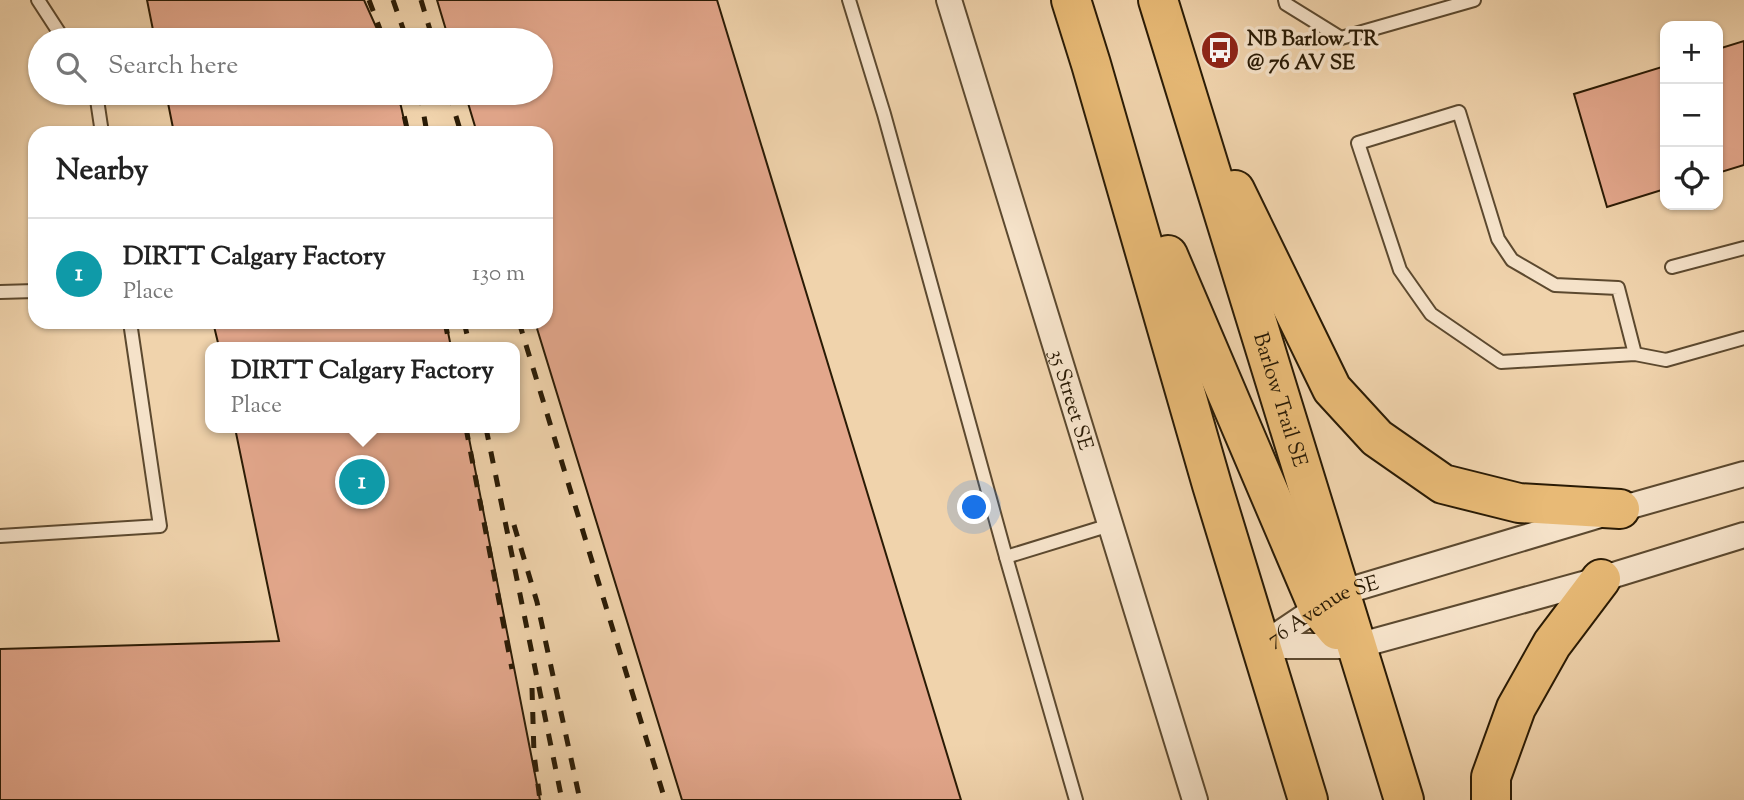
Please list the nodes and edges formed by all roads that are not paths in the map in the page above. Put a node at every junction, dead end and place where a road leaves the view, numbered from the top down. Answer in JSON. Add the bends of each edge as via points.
{"nodes":[{"id":1,"x":38,"y":0,"type":"edge"},
{"id":2,"x":849,"y":0,"type":"edge"},
{"id":3,"x":950,"y":0,"type":"edge"},
{"id":4,"x":1071,"y":0,"type":"edge"},
{"id":5,"x":1158,"y":0,"type":"edge"},
{"id":6,"x":1285,"y":0,"type":"edge"},
{"id":7,"x":1474,"y":0,"type":"edge"},
{"id":8,"x":56,"y":28,"type":"edge"},
{"id":9,"x":1091,"y":64,"type":"junction"},
{"id":10,"x":1181,"y":79,"type":"junction"},
{"id":11,"x":98,"y":105,"type":"edge"},
{"id":12,"x":101,"y":126,"type":"edge"},
{"id":13,"x":1744,"y":248,"type":"edge"},
{"id":14,"x":1672,"y":267,"type":"dead end"},
{"id":15,"x":28,"y":291,"type":"edge"},
{"id":16,"x":0,"y":292,"type":"edge"},
{"id":17,"x":131,"y":329,"type":"edge"},
{"id":18,"x":1744,"y":338,"type":"edge"},
{"id":19,"x":1635,"y":354,"type":"junction"},
{"id":20,"x":1744,"y":474,"type":"edge"},
{"id":21,"x":1620,"y":509,"type":"junction"},
{"id":22,"x":1110,"y":525,"type":"junction"},
{"id":23,"x":0,"y":536,"type":"edge"},
{"id":24,"x":1744,"y":536,"type":"edge"},
{"id":25,"x":1006,"y":557,"type":"junction"},
{"id":26,"x":1601,"y":579,"type":"junction"},
{"id":27,"x":1329,"y":600,"type":"junction"},
{"id":28,"x":1261,"y":646,"type":"junction"},
{"id":29,"x":1357,"y":646,"type":"junction"},
{"id":30,"x":1076,"y":800,"type":"edge"},
{"id":31,"x":1195,"y":800,"type":"edge"},
{"id":32,"x":1308,"y":800,"type":"edge"},
{"id":33,"x":1404,"y":800,"type":"edge"},
{"id":34,"x":1491,"y":800,"type":"edge"}],
"edges":[{"from":1,"to":8,"type":"lane"},
{"from":2,"to":25,"type":"lane"},
{"from":3,"to":22,"type":"street","name":"35 Street SE"},
{"from":4,"to":9,"type":"main road"},
{"from":5,"to":10,"type":"main road","name":"Barlow Trail SE"},
{"from":6,"to":7,"type":"lane","via":[[1341,38]]},
{"from":9,"to":27,"type":"main road","via":[[1195,323],[1268,486]]},
{"from":9,"to":28,"type":"main road"},
{"from":10,"to":21,"type":"main road","via":[[1332,389],[1377,438],[1443,484],[1519,503]]},
{"from":10,"to":27,"type":"main road","name":"Barlow Trail SE"},
{"from":11,"to":12,"type":"lane"},
{"from":13,"to":14,"type":"lane"},
{"from":15,"to":16,"type":"lane"},
{"from":17,"to":23,"type":"lane","via":[[160,526]]},
{"from":18,"to":19,"type":"lane","via":[[1666,359]]},
{"from":19,"to":19,"type":"lane","via":[[1618,288],[1555,285],[1512,260],[1498,239],[1459,112],[1358,144],[1400,270],[1431,314],[1501,362]]},
{"from":20,"to":21,"type":"street","name":"76 Avenue SE"},
{"from":21,"to":27,"type":"street","name":"76 Avenue SE"},
{"from":22,"to":25,"type":"lane"},
{"from":22,"to":31,"type":"street","name":"35 Street SE"},
{"from":24,"to":26,"type":"street","name":"76 Avenue SE"},
{"from":25,"to":30,"type":"lane"},
{"from":26,"to":29,"type":"street","name":"76 Avenue SE"},
{"from":26,"to":34,"type":"main road","via":[[1552,644],[1516,708],[1491,776]]},
{"from":27,"to":28,"type":"street","name":"76 Avenue SE"},
{"from":27,"to":29,"type":"main road","name":"Barlow Trail SE"},
{"from":28,"to":29,"type":"street","name":"76 Avenue SE"},
{"from":28,"to":32,"type":"main road"},
{"from":29,"to":33,"type":"main road","name":"Barlow Trail SE"}]}
